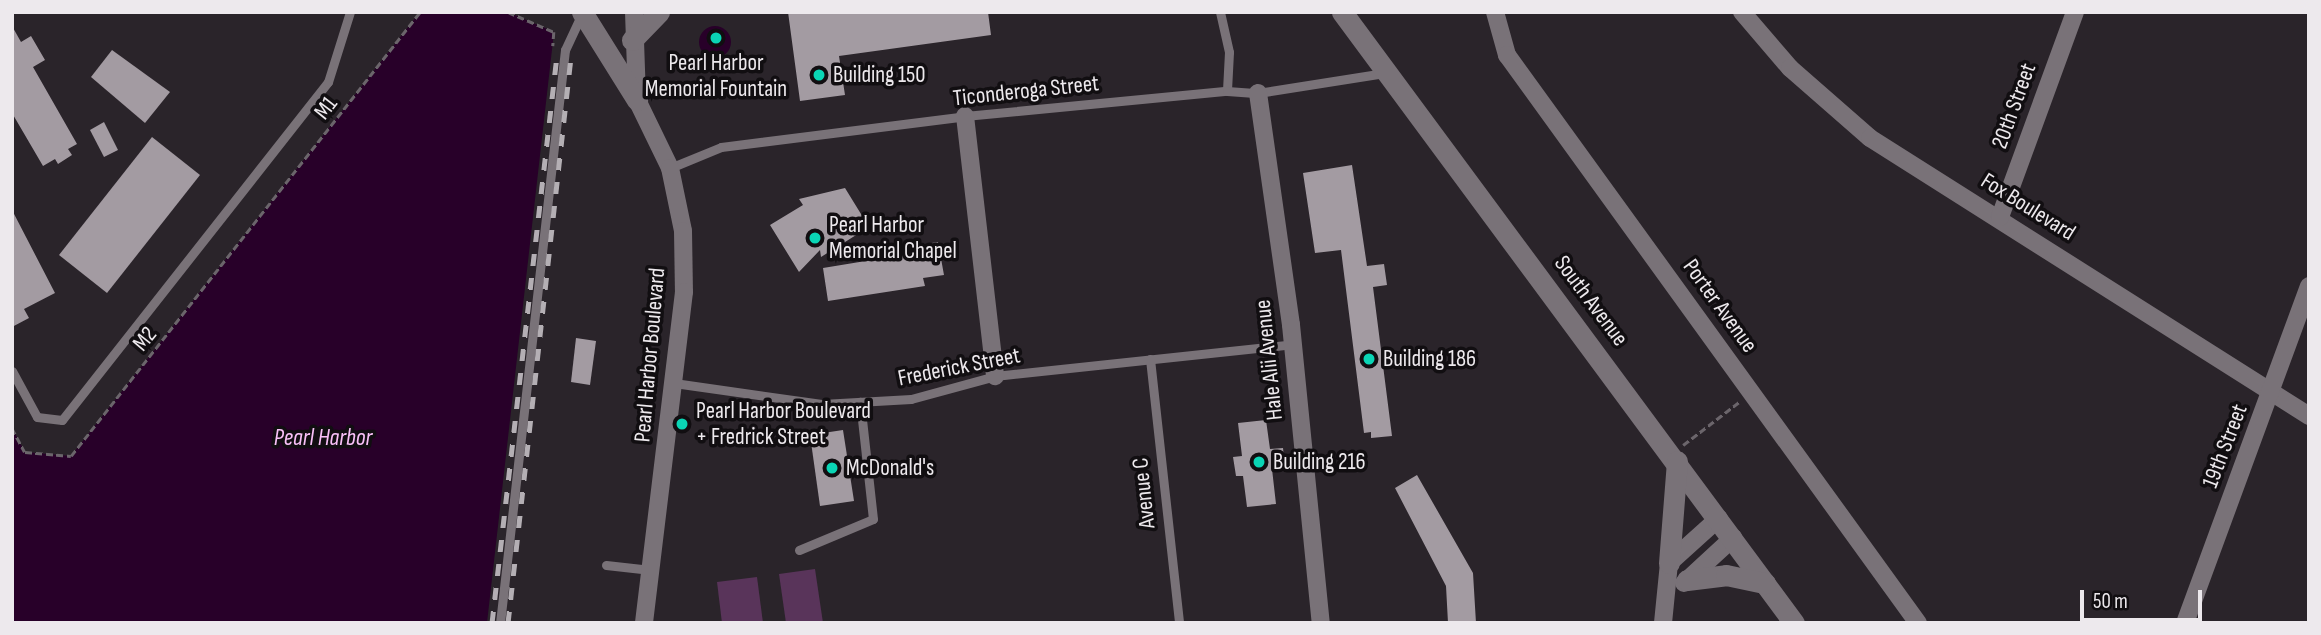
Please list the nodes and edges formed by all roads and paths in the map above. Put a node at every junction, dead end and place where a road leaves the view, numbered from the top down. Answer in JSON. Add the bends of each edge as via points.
{"nodes":[{"id":1,"x":350,"y":12,"type":"edge"},
{"id":2,"x":420,"y":12,"type":"edge"},
{"id":3,"x":508,"y":12,"type":"edge"},
{"id":4,"x":582,"y":12,"type":"edge"},
{"id":5,"x":634,"y":12,"type":"edge"},
{"id":6,"x":659,"y":12,"type":"edge"},
{"id":7,"x":1220,"y":12,"type":"edge"},
{"id":8,"x":1342,"y":12,"type":"edge"},
{"id":9,"x":1495,"y":12,"type":"edge"},
{"id":10,"x":1742,"y":12,"type":"edge"},
{"id":11,"x":2075,"y":12,"type":"edge"},
{"id":12,"x":632,"y":40,"type":"junction"},
{"id":13,"x":552,"y":48,"type":"dead end"},
{"id":14,"x":1389,"y":72,"type":"junction"},
{"id":15,"x":1227,"y":91,"type":"junction"},
{"id":16,"x":1258,"y":93,"type":"junction"},
{"id":17,"x":637,"y":100,"type":"junction"},
{"id":18,"x":965,"y":116,"type":"junction"},
{"id":19,"x":670,"y":168,"type":"junction"},
{"id":20,"x":2000,"y":217,"type":"junction"},
{"id":21,"x":257,"y":223,"type":"joint"},
{"id":22,"x":2309,"y":286,"type":"edge"},
{"id":23,"x":1293,"y":344,"type":"junction"},
{"id":24,"x":1150,"y":359,"type":"junction"},
{"id":25,"x":12,"y":372,"type":"edge"},
{"id":26,"x":995,"y":376,"type":"junction"},
{"id":27,"x":674,"y":383,"type":"junction"},
{"id":28,"x":1752,"y":392,"type":"junction"},
{"id":29,"x":2272,"y":393,"type":"junction"},
{"id":30,"x":860,"y":402,"type":"junction"},
{"id":31,"x":2309,"y":416,"type":"edge"},
{"id":32,"x":12,"y":428,"type":"edge"},
{"id":33,"x":1675,"y":457,"type":"junction"},
{"id":34,"x":1720,"y":518,"type":"junction"},
{"id":35,"x":1733,"y":538,"type":"junction"},
{"id":36,"x":799,"y":551,"type":"dead end"},
{"id":37,"x":1669,"y":563,"type":"junction"},
{"id":38,"x":606,"y":565,"type":"dead end"},
{"id":39,"x":651,"y":570,"type":"junction"},
{"id":40,"x":1687,"y":580,"type":"junction"},
{"id":41,"x":1765,"y":583,"type":"junction"},
{"id":42,"x":1665,"y":600,"type":"junction"},
{"id":43,"x":500,"y":623,"type":"edge"},
{"id":44,"x":645,"y":623,"type":"edge"},
{"id":45,"x":1179,"y":623,"type":"edge"},
{"id":46,"x":1321,"y":623,"type":"edge"},
{"id":47,"x":1663,"y":623,"type":"edge"},
{"id":48,"x":1794,"y":623,"type":"edge"},
{"id":49,"x":1918,"y":623,"type":"edge"},
{"id":50,"x":2185,"y":623,"type":"edge"}],
"edges":[{"from":1,"to":25,"type":"lane","via":[[328,82],[62,420],[37,417]]},
{"from":2,"to":21,"type":"path","name":"M1"},
{"from":3,"to":13,"type":"path","via":[[554,32]]},
{"from":4,"to":17,"type":"street"},
{"from":4,"to":43,"type":"lane","via":[[565,50]]},
{"from":5,"to":12,"type":"street"},
{"from":6,"to":12,"type":"street"},
{"from":7,"to":15,"type":"lane","via":[[1229,52]]},
{"from":8,"to":14,"type":"street","name":"South Avenue"},
{"from":9,"to":28,"type":"street","name":"Porter Avenue","via":[[1507,55]]},
{"from":10,"to":20,"type":"street","name":"Fox Boulevard","via":[[1790,68],[1870,138]]},
{"from":11,"to":20,"type":"street","name":"20th Street"},
{"from":12,"to":17,"type":"street"},
{"from":14,"to":16,"type":"lane","name":"Ticonderoga Street"},
{"from":14,"to":33,"type":"street","name":"South Avenue"},
{"from":15,"to":16,"type":"lane","name":"Ticonderoga Street"},
{"from":15,"to":18,"type":"lane","name":"Ticonderoga Street"},
{"from":16,"to":23,"type":"street","name":"Hale Alii Avenue"},
{"from":17,"to":19,"type":"street","name":"Pearl Harbor Boulevard"},
{"from":18,"to":19,"type":"lane","name":"Ticonderoga Street","via":[[722,147]]},
{"from":18,"to":26,"type":"street"},
{"from":19,"to":27,"type":"street","name":"Pearl Harbor Boulevard","via":[[683,231],[684,292]]},
{"from":20,"to":29,"type":"street","name":"Fox Boulevard"},
{"from":21,"to":32,"type":"path","name":"M2","via":[[71,456],[25,452]]},
{"from":22,"to":29,"type":"street","name":"19th Street"},
{"from":23,"to":24,"type":"lane","name":"Frederick Street"},
{"from":23,"to":46,"type":"street","name":"Hale Alii Avenue"},
{"from":24,"to":26,"type":"lane","name":"Frederick Street"},
{"from":24,"to":45,"type":"lane","name":"Avenue C"},
{"from":26,"to":30,"type":"lane","name":"Frederick Street","via":[[911,399]]},
{"from":27,"to":30,"type":"lane","name":"Frederick Street","via":[[781,401]]},
{"from":27,"to":39,"type":"street","name":"Pearl Harbor Boulevard"},
{"from":28,"to":33,"type":"path"},
{"from":28,"to":49,"type":"street","name":"Porter Avenue"},
{"from":29,"to":31,"type":"street","name":"Fox Boulevard"},
{"from":29,"to":50,"type":"street","name":"19th Street"},
{"from":30,"to":36,"type":"lane","via":[[873,519]]},
{"from":33,"to":34,"type":"street","name":"South Avenue"},
{"from":33,"to":37,"type":"street"},
{"from":34,"to":35,"type":"street","name":"South Avenue"},
{"from":34,"to":37,"type":"street"},
{"from":35,"to":40,"type":"street"},
{"from":35,"to":41,"type":"street","name":"South Avenue"},
{"from":37,"to":42,"type":"street"},
{"from":38,"to":39,"type":"lane"},
{"from":39,"to":44,"type":"street","name":"Pearl Harbor Boulevard"},
{"from":40,"to":41,"type":"street","via":[[1726,575]]},
{"from":40,"to":42,"type":"street"},
{"from":41,"to":48,"type":"street","name":"South Avenue"},
{"from":42,"to":47,"type":"street"}]}
